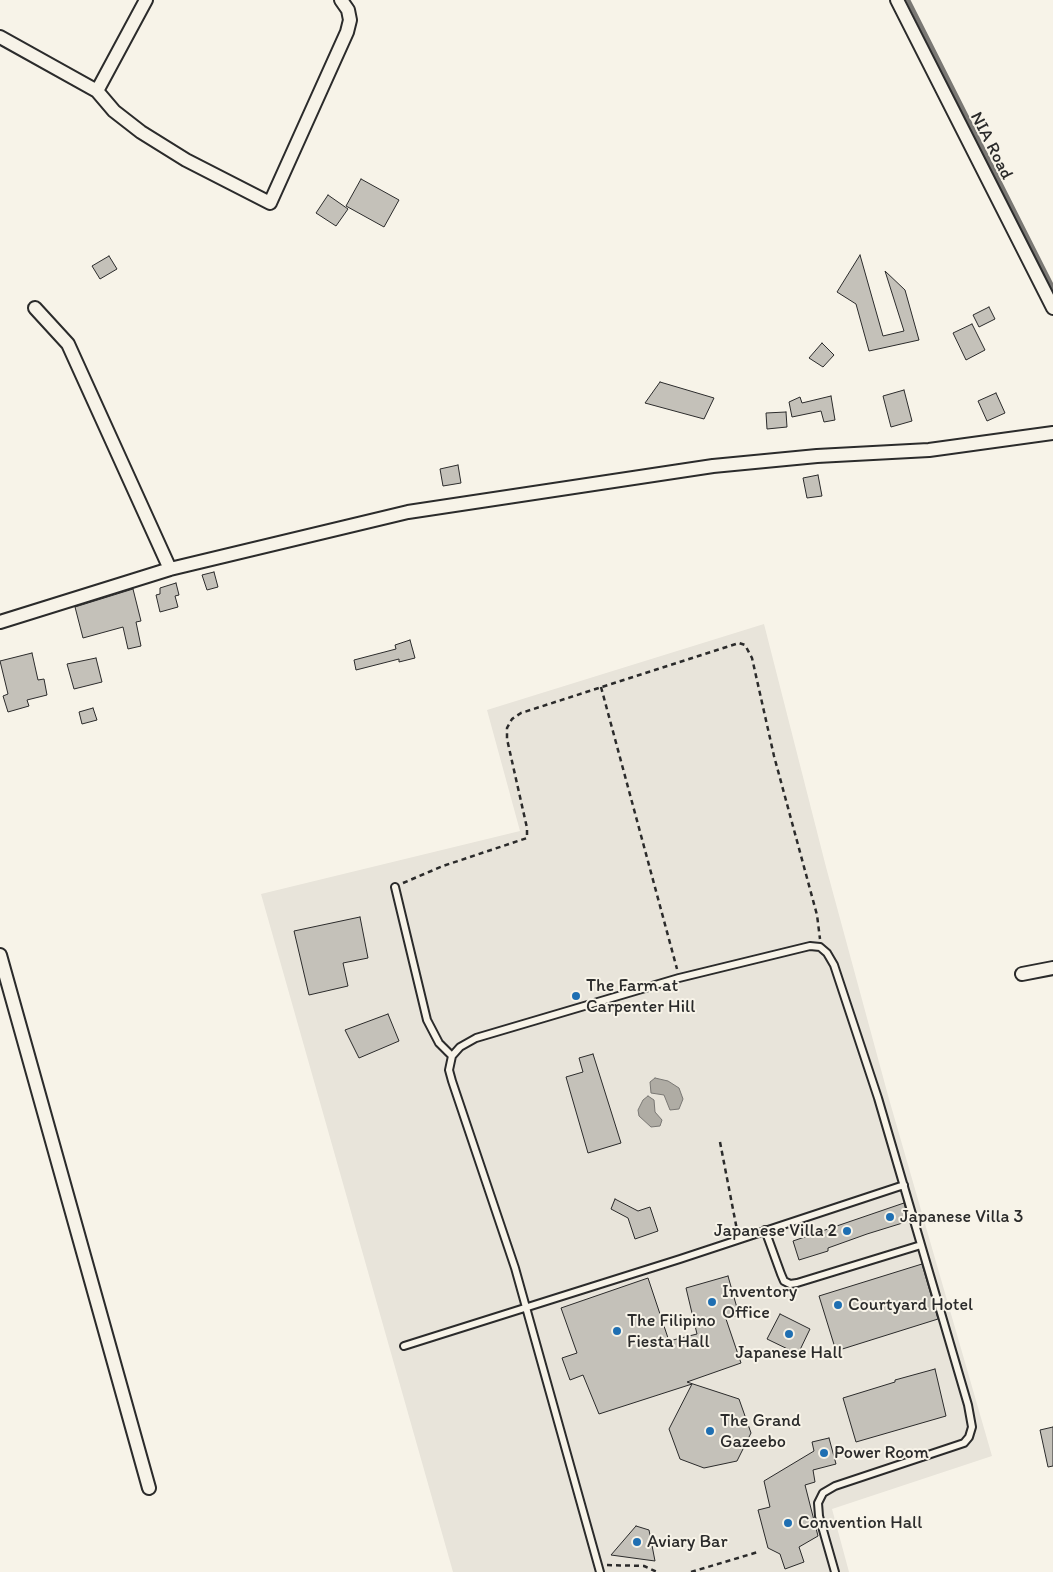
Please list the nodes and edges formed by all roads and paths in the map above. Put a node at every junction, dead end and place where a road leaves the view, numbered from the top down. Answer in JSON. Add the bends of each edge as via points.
{"nodes":[{"id":1,"x":146,"y":0,"type":"edge"},
{"id":2,"x":341,"y":0,"type":"edge"},
{"id":3,"x":897,"y":0,"type":"edge"},
{"id":4,"x":0,"y":37,"type":"edge"},
{"id":5,"x":97,"y":91,"type":"junction"},
{"id":6,"x":36,"y":308,"type":"dead end"},
{"id":7,"x":1053,"y":308,"type":"edge"},
{"id":8,"x":1053,"y":433,"type":"edge"},
{"id":9,"x":170,"y":569,"type":"junction"},
{"id":10,"x":0,"y":622,"type":"edge"},
{"id":11,"x":601,"y":687,"type":"junction"},
{"id":12,"x":395,"y":887,"type":"joint"},
{"id":13,"x":820,"y":947,"type":"junction"},
{"id":14,"x":0,"y":955,"type":"edge"},
{"id":15,"x":1053,"y":968,"type":"edge"},
{"id":16,"x":1022,"y":974,"type":"dead end"},
{"id":17,"x":679,"y":978,"type":"junction"},
{"id":18,"x":452,"y":1056,"type":"junction"},
{"id":19,"x":720,"y":1142,"type":"dead end"},
{"id":20,"x":904,"y":1185,"type":"junction"},
{"id":21,"x":765,"y":1230,"type":"junction"},
{"id":22,"x":738,"y":1239,"type":"junction"},
{"id":23,"x":921,"y":1245,"type":"junction"},
{"id":24,"x":526,"y":1308,"type":"junction"},
{"id":25,"x":404,"y":1346,"type":"dead end"},
{"id":26,"x":149,"y":1488,"type":"dead end"},
{"id":27,"x":758,"y":1552,"type":"dead end"},
{"id":28,"x":599,"y":1564,"type":"junction"},
{"id":29,"x":600,"y":1572,"type":"edge"},
{"id":30,"x":656,"y":1572,"type":"edge"},
{"id":31,"x":691,"y":1572,"type":"edge"},
{"id":32,"x":835,"y":1572,"type":"edge"}],
"edges":[{"from":1,"to":5,"type":"street"},
{"from":2,"to":5,"type":"street","via":[[350,20],[347,32],[270,203],[186,160],[141,132]]},
{"from":3,"to":7,"type":"street","name":"NIA Road"},
{"from":4,"to":5,"type":"street"},
{"from":6,"to":9,"type":"street","via":[[68,344]]},
{"from":8,"to":9,"type":"street","via":[[929,450],[713,466],[408,512]]},
{"from":9,"to":10,"type":"street"},
{"from":11,"to":12,"type":"path","via":[[521,712],[507,728],[527,828],[526,838],[443,866]]},
{"from":11,"to":13,"type":"path","via":[[732,645],[745,645],[752,658],[774,756],[817,915]]},
{"from":11,"to":17,"type":"path"},
{"from":12,"to":18,"type":"lane","via":[[427,1020],[439,1043]]},
{"from":13,"to":17,"type":"lane","via":[[797,948]]},
{"from":13,"to":20,"type":"lane","via":[[834,966]]},
{"from":14,"to":26,"type":"street"},
{"from":15,"to":16,"type":"street"},
{"from":17,"to":18,"type":"lane","via":[[476,1038]]},
{"from":18,"to":24,"type":"lane","via":[[452,1081],[503,1226]]},
{"from":19,"to":22,"type":"path"},
{"from":20,"to":21,"type":"lane"},
{"from":20,"to":23,"type":"lane"},
{"from":21,"to":22,"type":"lane"},
{"from":21,"to":23,"type":"lane","via":[[781,1274],[790,1284]]},
{"from":22,"to":24,"type":"lane"},
{"from":23,"to":32,"type":"lane","via":[[972,1427],[964,1443],[835,1486],[823,1493],[818,1503],[819,1516]]},
{"from":24,"to":25,"type":"lane"},
{"from":24,"to":28,"type":"lane"},
{"from":27,"to":31,"type":"path"},
{"from":28,"to":29,"type":"lane"},
{"from":28,"to":30,"type":"path","via":[[644,1566]]}]}
